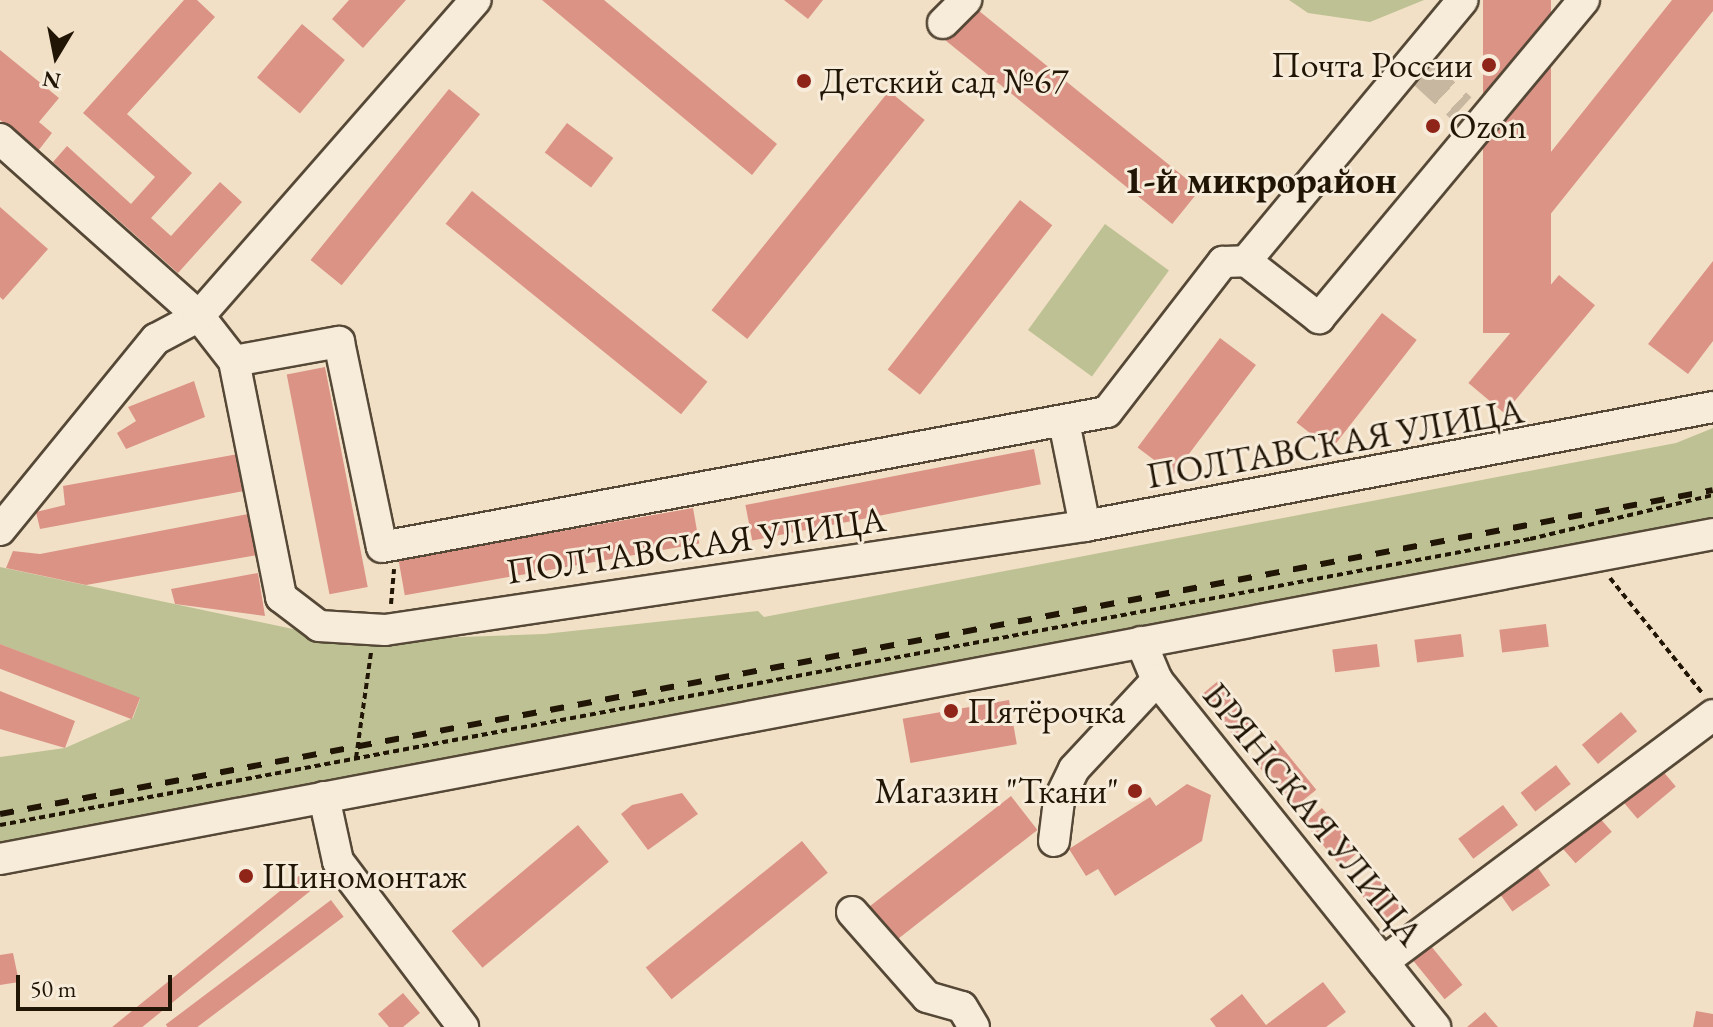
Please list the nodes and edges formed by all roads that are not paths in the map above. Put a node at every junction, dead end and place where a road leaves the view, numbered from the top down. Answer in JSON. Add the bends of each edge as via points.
{"nodes":[{"id":1,"x":476,"y":0,"type":"edge"},
{"id":2,"x":966,"y":0,"type":"edge"},
{"id":3,"x":1463,"y":0,"type":"edge"},
{"id":4,"x":1584,"y":0,"type":"edge"},
{"id":5,"x":943,"y":23,"type":"dead end"},
{"id":6,"x":0,"y":139,"type":"edge"},
{"id":7,"x":1246,"y":261,"type":"junction"},
{"id":8,"x":199,"y":316,"type":"junction"},
{"id":9,"x":234,"y":361,"type":"junction"},
{"id":10,"x":1713,"y":407,"type":"edge"},
{"id":11,"x":1064,"y":422,"type":"junction"},
{"id":12,"x":1085,"y":526,"type":"junction"},
{"id":13,"x":0,"y":530,"type":"edge"},
{"id":14,"x":1713,"y":534,"type":"edge"},
{"id":15,"x":1141,"y":642,"type":"junction"},
{"id":16,"x":1157,"y":680,"type":"junction"},
{"id":17,"x":1713,"y":715,"type":"edge"},
{"id":18,"x":338,"y":794,"type":"junction"},
{"id":19,"x":1054,"y":841,"type":"dead end"},
{"id":20,"x":0,"y":859,"type":"edge"},
{"id":21,"x":852,"y":912,"type":"dead end"},
{"id":22,"x":1383,"y":962,"type":"junction"},
{"id":23,"x":463,"y":1027,"type":"edge"},
{"id":24,"x":974,"y":1027,"type":"edge"},
{"id":25,"x":1435,"y":1027,"type":"edge"}],
"edges":[{"from":1,"to":8,"type":"street"},
{"from":2,"to":5,"type":"street"},
{"from":3,"to":7,"type":"street","via":[[1417,67]]},
{"from":4,"to":7,"type":"street","via":[[1470,117],[1319,318]]},
{"from":6,"to":8,"type":"street","name":"ПОЛТАВСКАЯ УЛИЦА"},
{"from":7,"to":11,"type":"street","via":[[1223,262],[1107,412]]},
{"from":8,"to":9,"type":"street","name":"ПОЛТАВСКАЯ УЛИЦА"},
{"from":8,"to":13,"type":"street","via":[[156,339]]},
{"from":9,"to":11,"type":"street","via":[[339,342],[382,547]]},
{"from":9,"to":12,"type":"street","name":"ПОЛТАВСКАЯ УЛИЦА","via":[[281,597],[319,626],[375,629]]},
{"from":10,"to":12,"type":"street","name":"ПОЛТАВСКАЯ УЛИЦА"},
{"from":11,"to":12,"type":"street"},
{"from":14,"to":15,"type":"street"},
{"from":15,"to":16,"type":"street","name":"БРЯНСКАЯ УЛИЦА"},
{"from":15,"to":18,"type":"street"},
{"from":16,"to":19,"type":"street","via":[[1074,769],[1059,800]]},
{"from":16,"to":22,"type":"street","name":"БРЯНСКАЯ УЛИЦА"},
{"from":17,"to":22,"type":"street"},
{"from":18,"to":20,"type":"street"},
{"from":18,"to":23,"type":"street","via":[[338,861]]},
{"from":21,"to":24,"type":"street","via":[[927,997],[962,1007]]},
{"from":22,"to":25,"type":"street","name":"БРЯНСКАЯ УЛИЦА"}]}
